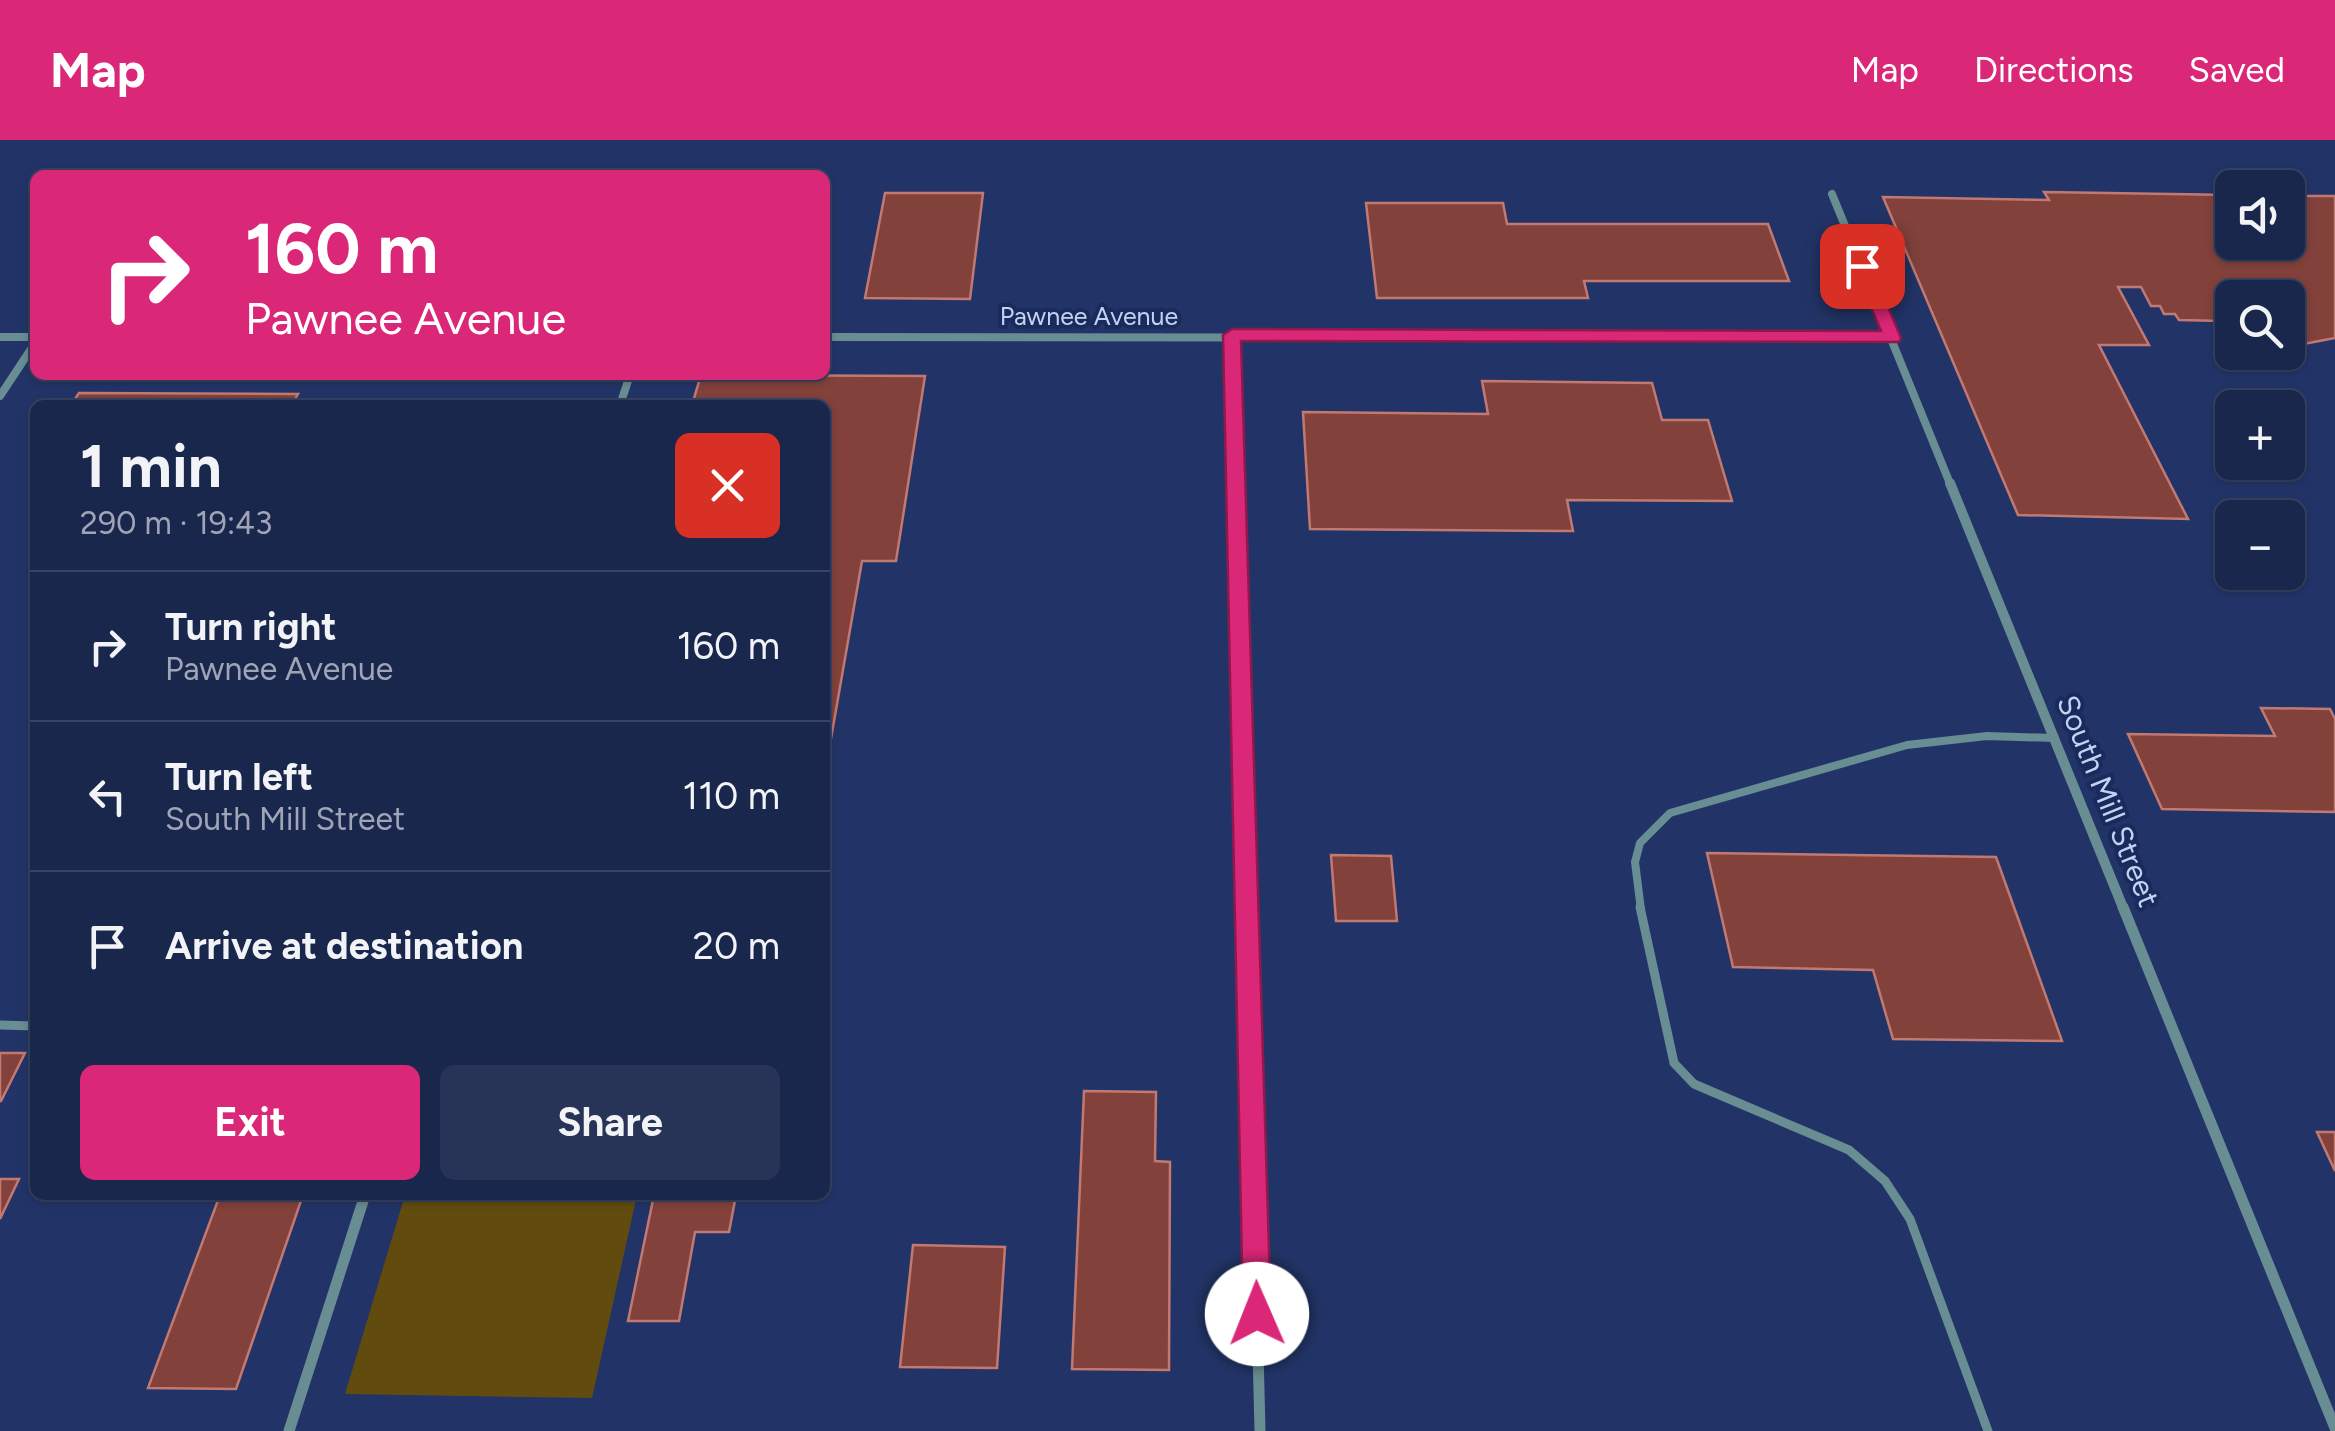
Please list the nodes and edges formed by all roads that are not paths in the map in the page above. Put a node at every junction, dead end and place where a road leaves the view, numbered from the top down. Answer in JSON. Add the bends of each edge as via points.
{"nodes":[{"id":1,"x":1832,"y":194,"type":"dead end"},
{"id":2,"x":1232,"y":335,"type":"junction"},
{"id":3,"x":0,"y":337,"type":"edge"},
{"id":4,"x":830,"y":337,"type":"edge"},
{"id":5,"x":1892,"y":338,"type":"junction"},
{"id":6,"x":30,"y":340,"type":"edge"},
{"id":7,"x":30,"y":348,"type":"edge"},
{"id":8,"x":0,"y":396,"type":"edge"},
{"id":9,"x":2055,"y":738,"type":"junction"},
{"id":10,"x":0,"y":1025,"type":"edge"},
{"id":11,"x":30,"y":1026,"type":"edge"},
{"id":12,"x":363,"y":1200,"type":"edge"},
{"id":13,"x":2335,"y":1428,"type":"edge"},
{"id":14,"x":289,"y":1431,"type":"edge"},
{"id":15,"x":1260,"y":1431,"type":"edge"},
{"id":16,"x":1988,"y":1431,"type":"edge"}],
"edges":[{"from":1,"to":5,"type":"street","name":"South Mill Street"},
{"from":2,"to":4,"type":"street","name":"Pawnee Avenue"},
{"from":2,"to":5,"type":"street","name":"Pawnee Avenue"},
{"from":2,"to":15,"type":"street"},
{"from":3,"to":6,"type":"street"},
{"from":5,"to":9,"type":"street","name":"South Mill Street"},
{"from":7,"to":8,"type":"street"},
{"from":9,"to":13,"type":"street","name":"South Mill Street"},
{"from":9,"to":16,"type":"lane","via":[[1987,736],[1906,745],[1670,813],[1640,842],[1635,862],[1674,1063],[1694,1084],[1849,1150],[1885,1181],[1910,1219]]},
{"from":10,"to":11,"type":"lane"},
{"from":12,"to":14,"type":"street"}]}
